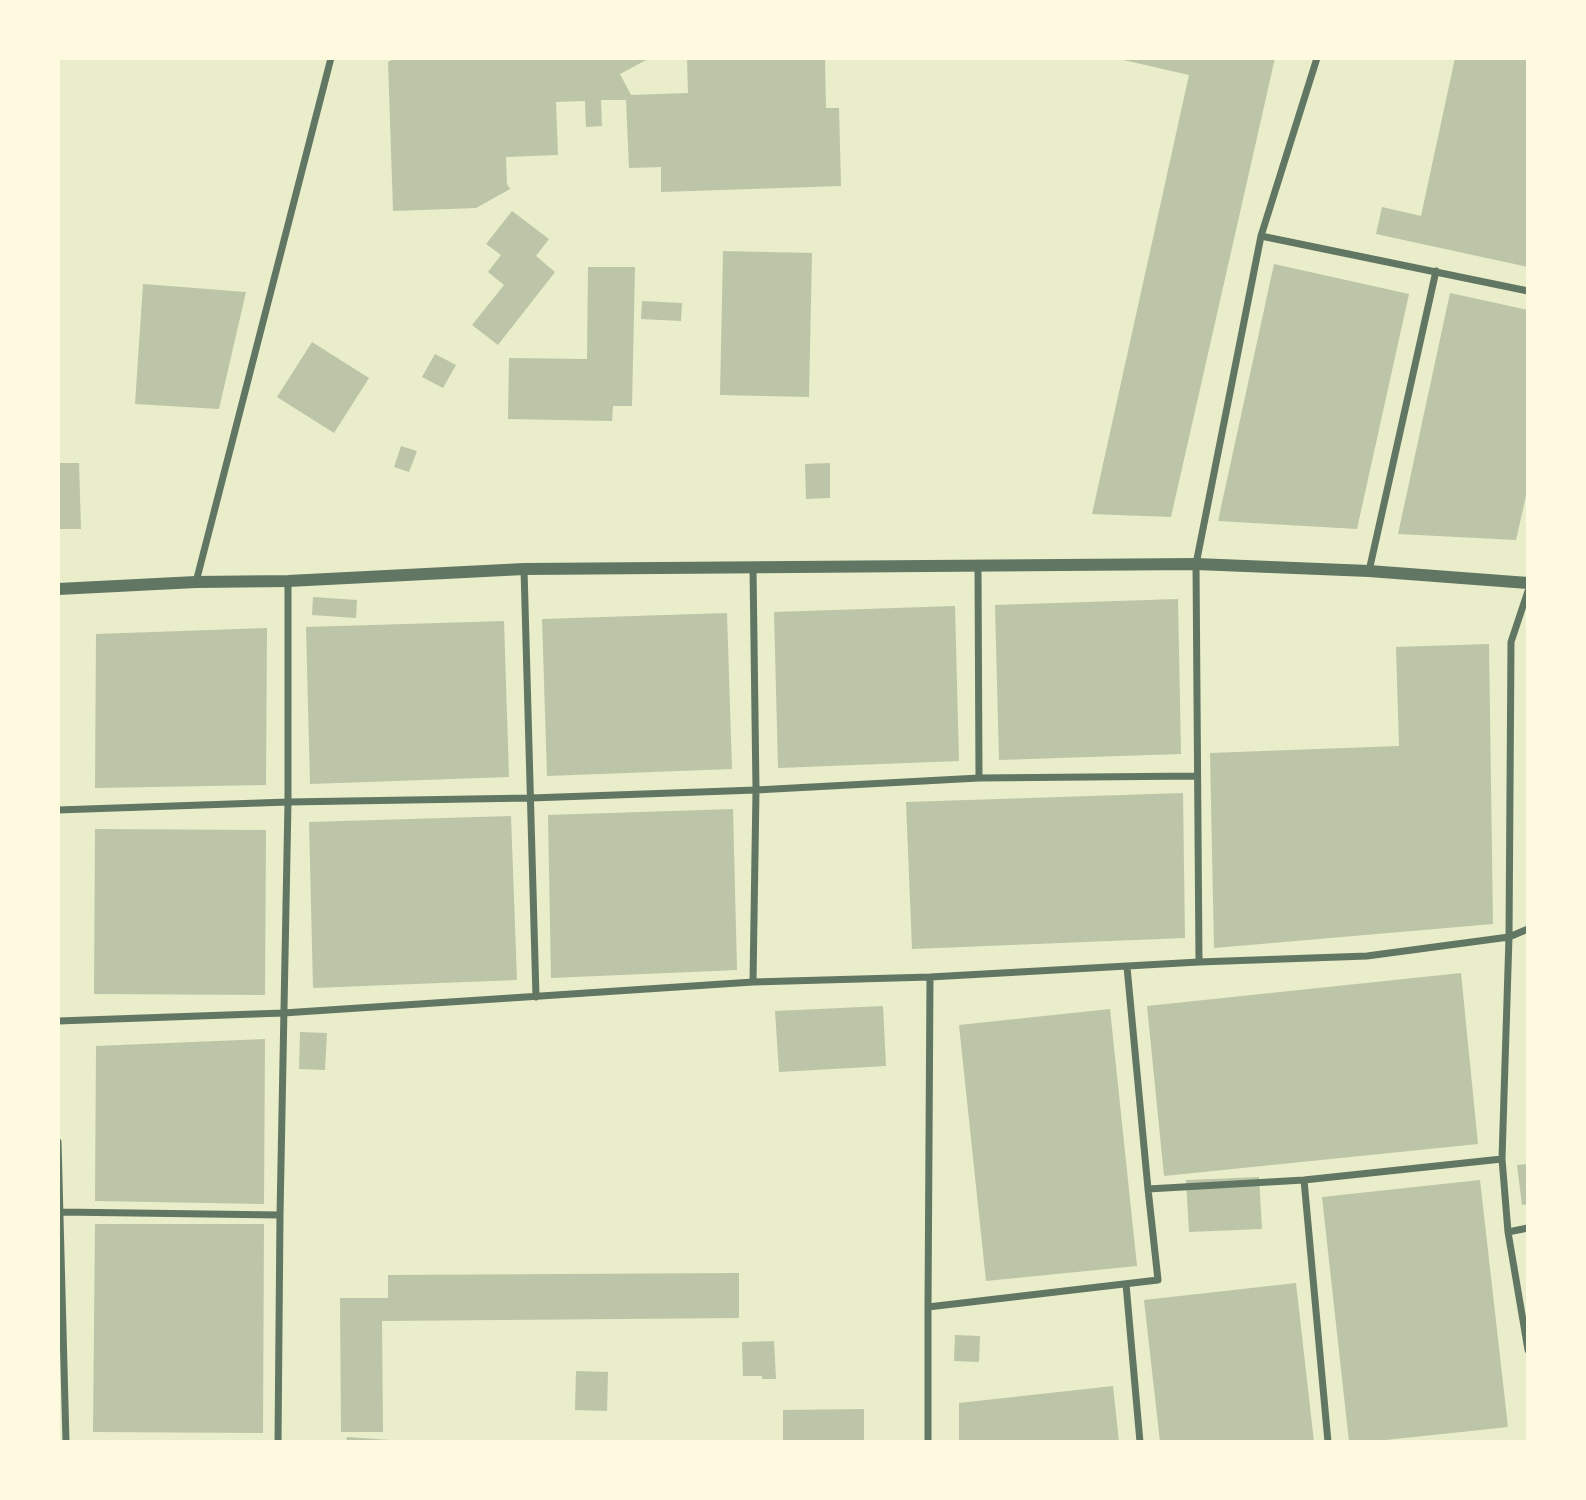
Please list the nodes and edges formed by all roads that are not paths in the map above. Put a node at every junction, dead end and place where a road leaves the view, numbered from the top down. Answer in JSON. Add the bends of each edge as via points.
{"nodes":[{"id":1,"x":331,"y":58,"type":"edge"},
{"id":2,"x":1317,"y":58,"type":"edge"},
{"id":3,"x":1261,"y":236,"type":"junction"},
{"id":4,"x":1436,"y":271,"type":"junction"},
{"id":5,"x":1528,"y":291,"type":"edge"},
{"id":6,"x":1196,"y":564,"type":"junction"},
{"id":7,"x":978,"y":566,"type":"junction"},
{"id":8,"x":753,"y":568,"type":"junction"},
{"id":9,"x":524,"y":569,"type":"junction"},
{"id":10,"x":1369,"y":571,"type":"junction"},
{"id":11,"x":288,"y":581,"type":"junction"},
{"id":12,"x":196,"y":582,"type":"junction"},
{"id":13,"x":1528,"y":583,"type":"edge"},
{"id":14,"x":58,"y":589,"type":"edge"},
{"id":15,"x":1528,"y":591,"type":"edge"},
{"id":16,"x":1197,"y":776,"type":"junction"},
{"id":17,"x":979,"y":778,"type":"junction"},
{"id":18,"x":756,"y":790,"type":"junction"},
{"id":19,"x":531,"y":798,"type":"junction"},
{"id":20,"x":288,"y":802,"type":"junction"},
{"id":21,"x":58,"y":810,"type":"edge"},
{"id":22,"x":1528,"y":929,"type":"edge"},
{"id":23,"x":1509,"y":937,"type":"junction"},
{"id":24,"x":1199,"y":962,"type":"junction"},
{"id":25,"x":1127,"y":967,"type":"junction"},
{"id":26,"x":930,"y":977,"type":"junction"},
{"id":27,"x":753,"y":982,"type":"junction"},
{"id":28,"x":536,"y":997,"type":"junction"},
{"id":29,"x":284,"y":1013,"type":"junction"},
{"id":30,"x":58,"y":1021,"type":"edge"},
{"id":31,"x":58,"y":1142,"type":"edge"},
{"id":32,"x":1502,"y":1159,"type":"junction"},
{"id":33,"x":1304,"y":1180,"type":"junction"},
{"id":34,"x":1149,"y":1189,"type":"junction"},
{"id":35,"x":60,"y":1212,"type":"junction"},
{"id":36,"x":280,"y":1215,"type":"junction"},
{"id":37,"x":1528,"y":1228,"type":"edge"},
{"id":38,"x":1508,"y":1232,"type":"junction"},
{"id":39,"x":60,"y":1284,"type":"edge"},
{"id":40,"x":1126,"y":1284,"type":"junction"},
{"id":41,"x":928,"y":1307,"type":"junction"},
{"id":42,"x":1528,"y":1350,"type":"edge"},
{"id":43,"x":66,"y":1442,"type":"edge"},
{"id":44,"x":278,"y":1442,"type":"edge"},
{"id":45,"x":928,"y":1442,"type":"edge"},
{"id":46,"x":1140,"y":1442,"type":"edge"},
{"id":47,"x":1328,"y":1442,"type":"edge"}],
"edges":[{"from":1,"to":12,"type":"street"},
{"from":2,"to":3,"type":"street"},
{"from":3,"to":4,"type":"street"},
{"from":3,"to":6,"type":"street"},
{"from":4,"to":5,"type":"street"},
{"from":4,"to":10,"type":"street"},
{"from":6,"to":7,"type":"street"},
{"from":6,"to":10,"type":"street"},
{"from":6,"to":16,"type":"street"},
{"from":7,"to":8,"type":"street"},
{"from":7,"to":17,"type":"street"},
{"from":8,"to":9,"type":"street"},
{"from":8,"to":18,"type":"street"},
{"from":9,"to":11,"type":"street"},
{"from":9,"to":19,"type":"street"},
{"from":10,"to":13,"type":"street"},
{"from":11,"to":12,"type":"street"},
{"from":11,"to":20,"type":"street"},
{"from":12,"to":14,"type":"street"},
{"from":15,"to":23,"type":"street","via":[[1511,642]]},
{"from":16,"to":17,"type":"street"},
{"from":16,"to":24,"type":"street"},
{"from":17,"to":18,"type":"street"},
{"from":18,"to":19,"type":"street"},
{"from":18,"to":27,"type":"street"},
{"from":19,"to":20,"type":"street"},
{"from":19,"to":28,"type":"street"},
{"from":20,"to":21,"type":"street"},
{"from":20,"to":29,"type":"street"},
{"from":22,"to":23,"type":"street"},
{"from":23,"to":24,"type":"street","via":[[1367,956]]},
{"from":23,"to":32,"type":"street"},
{"from":24,"to":25,"type":"street"},
{"from":25,"to":26,"type":"street"},
{"from":25,"to":34,"type":"street"},
{"from":26,"to":27,"type":"street"},
{"from":26,"to":41,"type":"street"},
{"from":27,"to":28,"type":"street"},
{"from":28,"to":29,"type":"street"},
{"from":29,"to":30,"type":"street"},
{"from":29,"to":36,"type":"street"},
{"from":31,"to":35,"type":"street"},
{"from":32,"to":33,"type":"street"},
{"from":32,"to":38,"type":"street"},
{"from":33,"to":34,"type":"street"},
{"from":33,"to":47,"type":"street"},
{"from":34,"to":40,"type":"street","via":[[1158,1280]]},
{"from":35,"to":36,"type":"street"},
{"from":35,"to":39,"type":"street"},
{"from":36,"to":44,"type":"street"},
{"from":37,"to":38,"type":"street"},
{"from":38,"to":42,"type":"street"},
{"from":39,"to":43,"type":"street"},
{"from":40,"to":41,"type":"street"},
{"from":40,"to":46,"type":"street"},
{"from":41,"to":45,"type":"street"}]}
